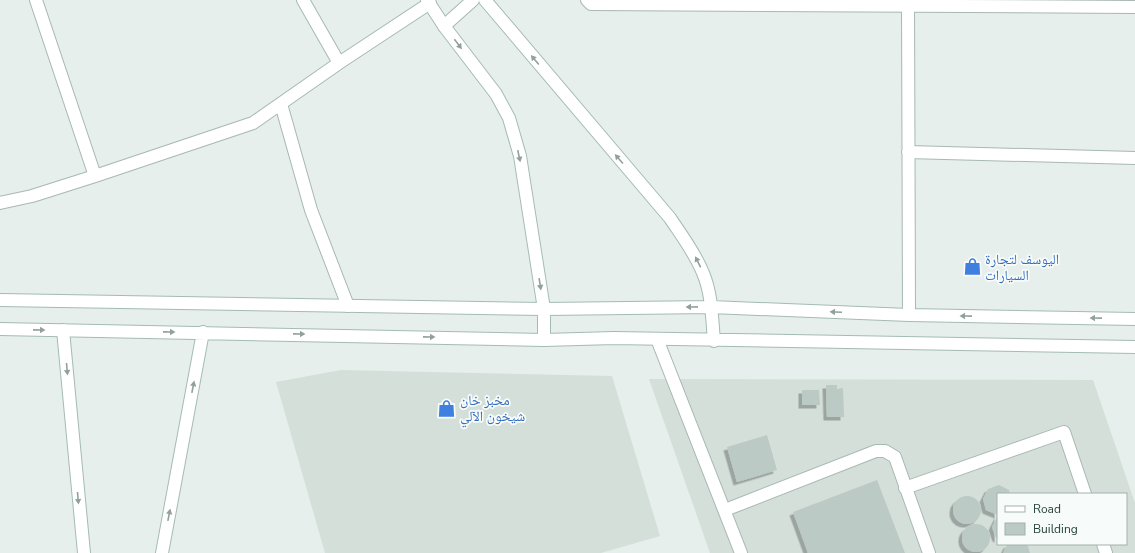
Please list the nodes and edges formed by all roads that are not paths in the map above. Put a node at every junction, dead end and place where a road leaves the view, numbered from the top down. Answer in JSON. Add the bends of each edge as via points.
{"nodes":[{"id":1,"x":36,"y":0,"type":"edge"},
{"id":2,"x":302,"y":0,"type":"edge"},
{"id":3,"x":473,"y":0,"type":"edge"},
{"id":4,"x":485,"y":0,"type":"edge"},
{"id":5,"x":587,"y":0,"type":"edge"},
{"id":6,"x":429,"y":2,"type":"edge"},
{"id":7,"x":908,"y":3,"type":"edge"},
{"id":8,"x":1135,"y":8,"type":"edge"},
{"id":9,"x":444,"y":26,"type":"junction"},
{"id":10,"x":338,"y":63,"type":"junction"},
{"id":11,"x":281,"y":104,"type":"junction"},
{"id":12,"x":908,"y":152,"type":"junction"},
{"id":13,"x":1135,"y":158,"type":"edge"},
{"id":14,"x":95,"y":176,"type":"junction"},
{"id":15,"x":0,"y":203,"type":"edge"},
{"id":16,"x":0,"y":300,"type":"edge"},
{"id":17,"x":348,"y":306,"type":"junction"},
{"id":18,"x":711,"y":307,"type":"junction"},
{"id":19,"x":544,"y":309,"type":"junction"},
{"id":20,"x":909,"y":315,"type":"junction"},
{"id":21,"x":1135,"y":319,"type":"edge"},
{"id":22,"x":0,"y":329,"type":"edge"},
{"id":23,"x":63,"y":330,"type":"junction"},
{"id":24,"x":203,"y":332,"type":"junction"},
{"id":25,"x":657,"y":339,"type":"junction"},
{"id":26,"x":544,"y":340,"type":"junction"},
{"id":27,"x":714,"y":341,"type":"junction"},
{"id":28,"x":1135,"y":347,"type":"edge"},
{"id":29,"x":906,"y":488,"type":"junction"},
{"id":30,"x":1085,"y":493,"type":"edge"},
{"id":31,"x":725,"y":510,"type":"junction"},
{"id":32,"x":84,"y":553,"type":"edge"},
{"id":33,"x":162,"y":553,"type":"edge"},
{"id":34,"x":741,"y":553,"type":"edge"},
{"id":35,"x":929,"y":553,"type":"edge"}],
"edges":[{"from":1,"to":14,"type":"main road"},
{"from":2,"to":10,"type":"main road"},
{"from":3,"to":9,"type":"main road"},
{"from":18,"to":4,"type":"main road","one_way":true,"via":[[704,275],[670,218]]},
{"from":5,"to":7,"type":"main road","via":[[591,4]]},
{"from":6,"to":9,"type":"main road"},
{"from":6,"to":10,"type":"main road"},
{"from":7,"to":8,"type":"main road"},
{"from":7,"to":12,"type":"main road"},
{"from":9,"to":19,"type":"main road","one_way":true,"via":[[496,94],[509,118],[520,156]]},
{"from":10,"to":11,"type":"main road"},
{"from":11,"to":14,"type":"main road","via":[[253,123]]},
{"from":11,"to":17,"type":"main road","via":[[312,210]]},
{"from":12,"to":13,"type":"main road"},
{"from":12,"to":20,"type":"main road"},
{"from":14,"to":15,"type":"main road"},
{"from":16,"to":17,"type":"main road"},
{"from":17,"to":19,"type":"main road"},
{"from":18,"to":19,"type":"main road","one_way":true},
{"from":20,"to":18,"type":"main road","one_way":true},
{"from":18,"to":27,"type":"main road"},
{"from":19,"to":26,"type":"main road"},
{"from":21,"to":20,"type":"main road","one_way":true},
{"from":22,"to":23,"type":"main road","one_way":true},
{"from":23,"to":24,"type":"main road","one_way":true},
{"from":23,"to":32,"type":"main road","one_way":true},
{"from":24,"to":26,"type":"main road","one_way":true},
{"from":33,"to":24,"type":"main road","one_way":true},
{"from":25,"to":26,"type":"main road"},
{"from":25,"to":27,"type":"main road"},
{"from":25,"to":31,"type":"main road"},
{"from":27,"to":28,"type":"main road"},
{"from":29,"to":30,"type":"main road","via":[[1064,432]]},
{"from":29,"to":31,"type":"main road","via":[[895,457],[885,451],[876,451]]},
{"from":29,"to":35,"type":"main road"},
{"from":31,"to":34,"type":"main road"}]}
